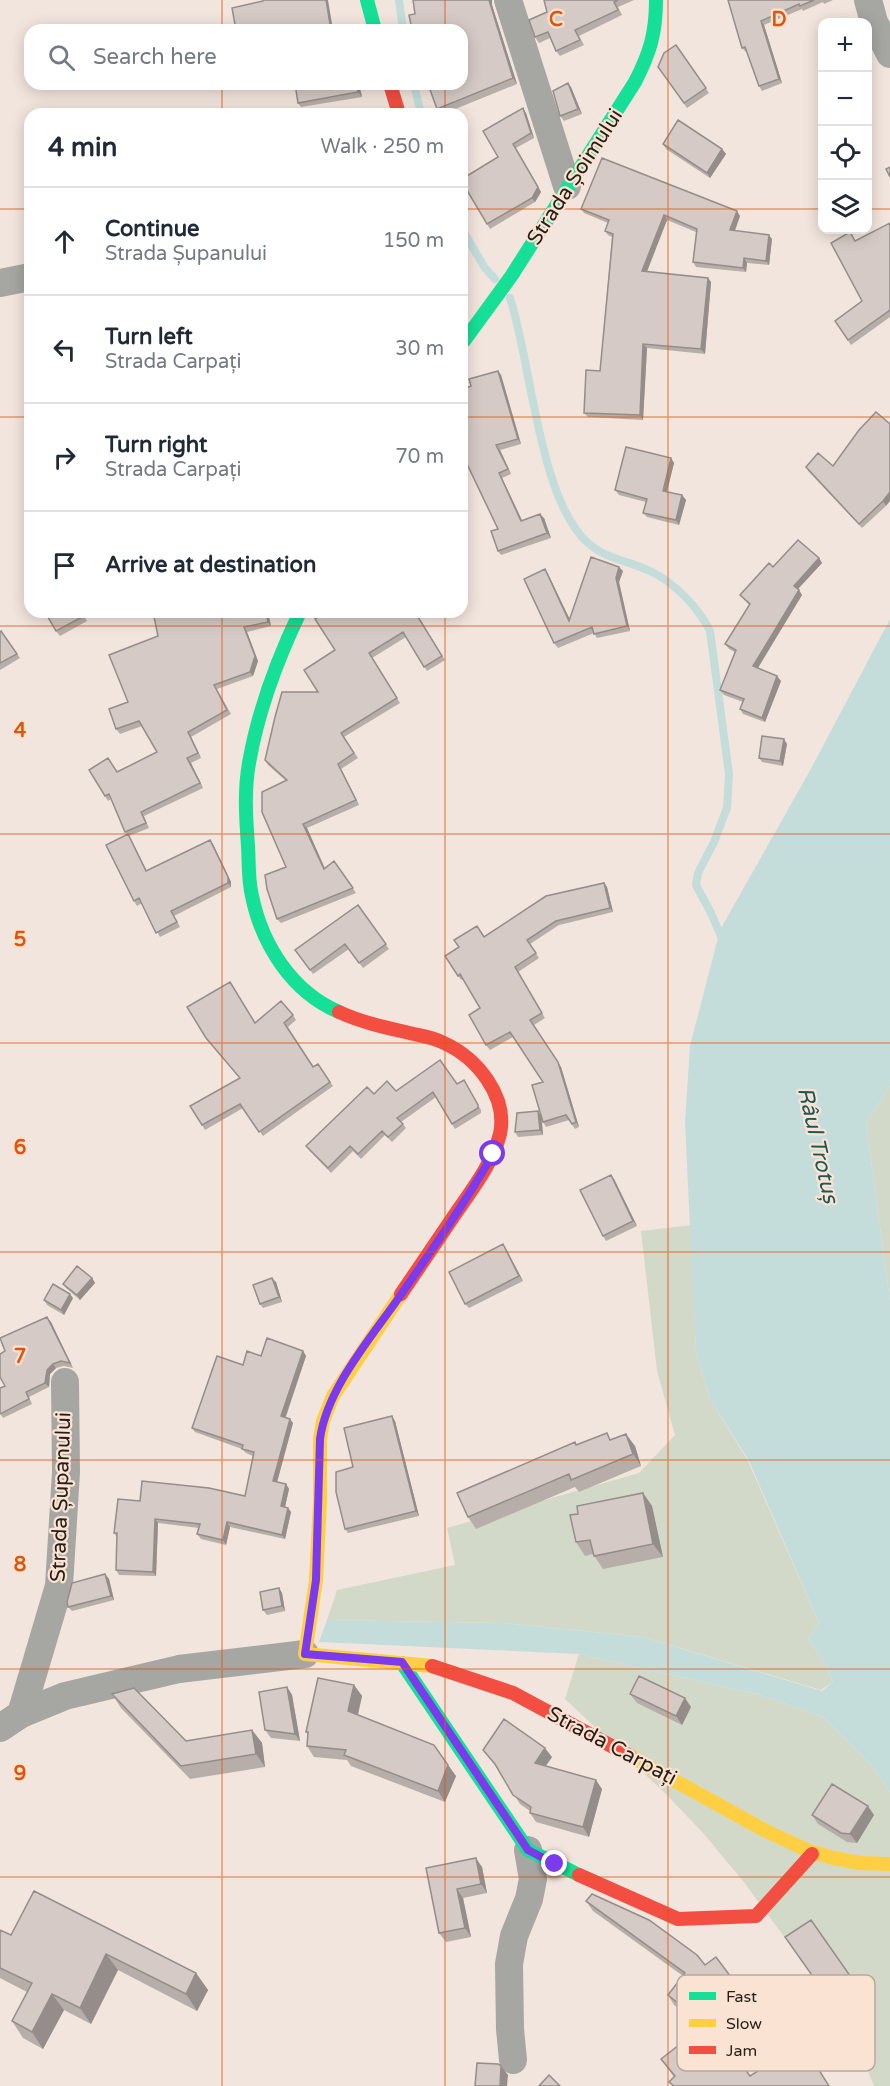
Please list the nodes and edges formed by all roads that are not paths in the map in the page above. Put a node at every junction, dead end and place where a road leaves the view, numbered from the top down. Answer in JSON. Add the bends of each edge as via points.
{"nodes":[{"id":1,"x":367,"y":0,"type":"edge"},
{"id":2,"x":508,"y":0,"type":"edge"},
{"id":3,"x":656,"y":0,"type":"edge"},
{"id":4,"x":868,"y":0,"type":"edge"},
{"id":5,"x":373,"y":24,"type":"edge"},
{"id":6,"x":890,"y":54,"type":"edge"},
{"id":7,"x":392,"y":90,"type":"edge"},
{"id":8,"x":397,"y":108,"type":"edge"},
{"id":9,"x":567,"y":186,"type":"junction"},
{"id":10,"x":24,"y":278,"type":"edge"},
{"id":11,"x":0,"y":283,"type":"edge"},
{"id":12,"x":468,"y":335,"type":"edge"},
{"id":13,"x":298,"y":618,"type":"edge"},
{"id":14,"x":65,"y":1382,"type":"dead end"},
{"id":15,"x":305,"y":1654,"type":"junction"},
{"id":16,"x":402,"y":1662,"type":"junction"},
{"id":17,"x":11,"y":1721,"type":"edge"},
{"id":18,"x":528,"y":1850,"type":"junction"},
{"id":19,"x":812,"y":1854,"type":"junction"},
{"id":20,"x":888,"y":1864,"type":"edge"},
{"id":21,"x":513,"y":2060,"type":"dead end"}],
"edges":[{"from":1,"to":5,"type":"street"},
{"from":2,"to":9,"type":"street"},
{"from":3,"to":9,"type":"street","name":"Strada Șoimului","via":[[656,26],[649,54],[612,120]]},
{"from":4,"to":6,"type":"street"},
{"from":7,"to":8,"type":"street"},
{"from":9,"to":12,"type":"street","name":"Strada Șoimului","via":[[512,275]]},
{"from":10,"to":11,"type":"street"},
{"from":13,"to":15,"type":"street","via":[[266,697],[250,755],[245,814],[252,897],[261,924],[280,962],[309,995],[350,1016],[444,1043],[482,1072],[495,1092],[501,1114],[500,1132],[482,1175],[356,1360],[323,1420],[316,1580]]},
{"from":14,"to":17,"type":"street","name":"Strada Șupanului","via":[[66,1472],[59,1586]]},
{"from":15,"to":16,"type":"street","name":"Strada Carpați"},
{"from":15,"to":17,"type":"street","name":"Strada Șupanului","via":[[179,1669],[65,1696]]},
{"from":16,"to":18,"type":"street"},
{"from":16,"to":19,"type":"street","name":"Strada Carpați","via":[[435,1666],[513,1693]]},
{"from":18,"to":19,"type":"street","via":[[678,1919],[756,1916]]},
{"from":18,"to":21,"type":"street","via":[[533,1879],[509,1964]]},
{"from":19,"to":20,"type":"street","name":"Strada Carpați","via":[[849,1863]]}]}
